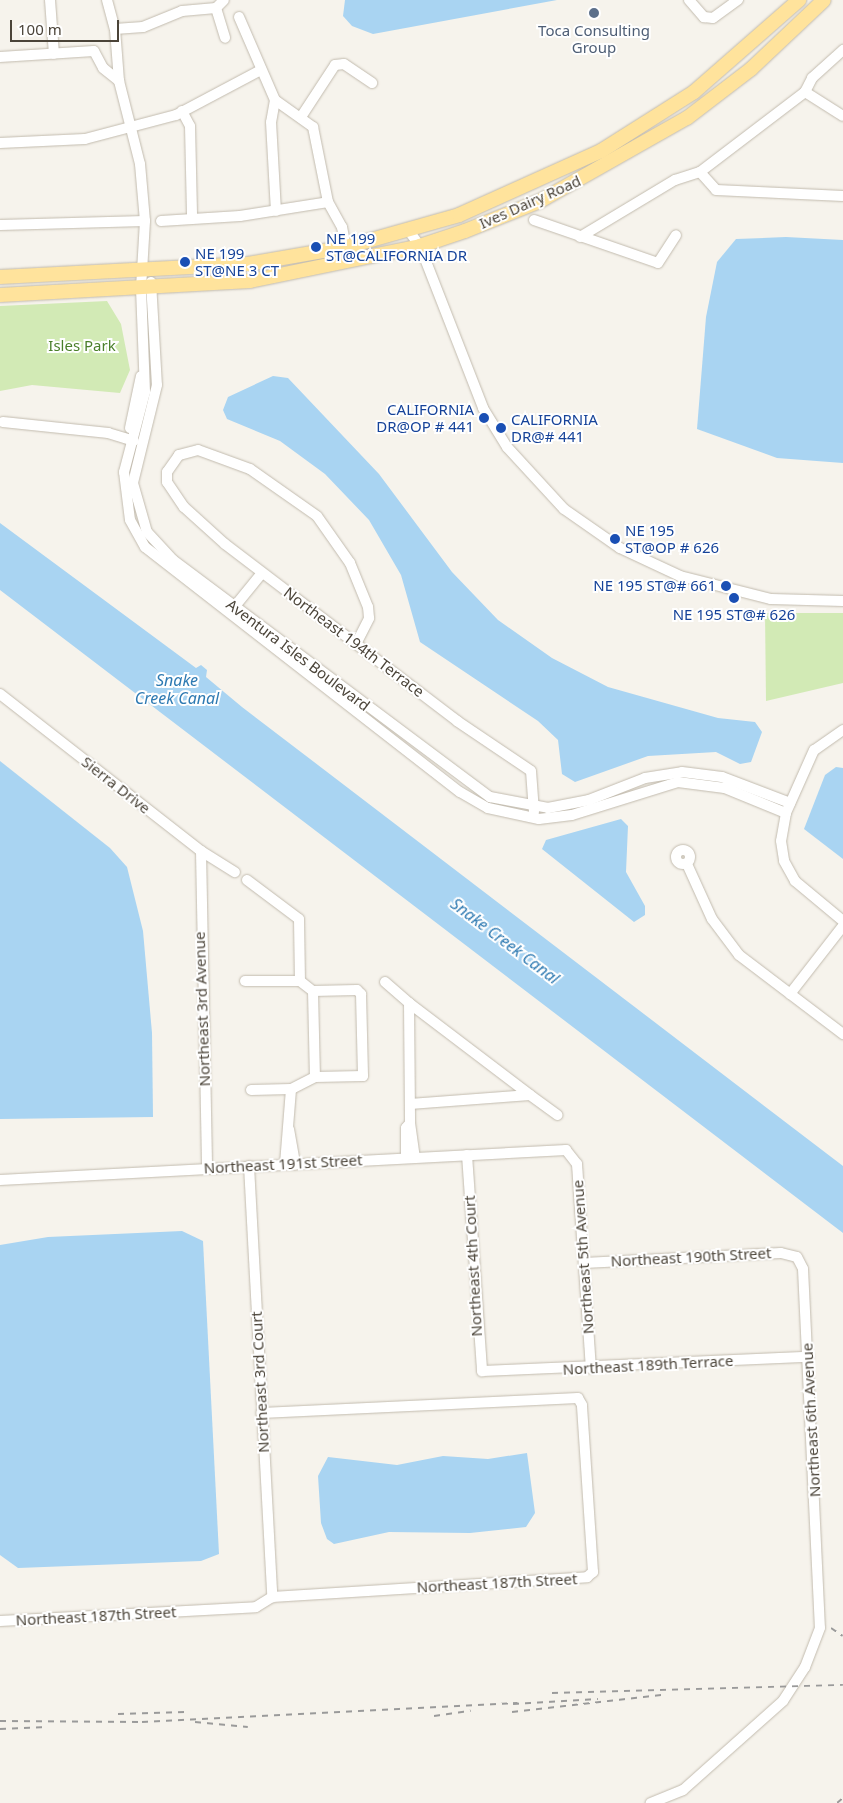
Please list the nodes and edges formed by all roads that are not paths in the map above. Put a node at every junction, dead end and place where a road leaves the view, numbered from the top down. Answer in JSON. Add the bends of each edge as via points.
{"nodes":[{"id":1,"x":50,"y":0,"type":"edge"},
{"id":2,"x":107,"y":0,"type":"edge"},
{"id":3,"x":224,"y":0,"type":"edge"},
{"id":4,"x":689,"y":0,"type":"edge"},
{"id":5,"x":738,"y":0,"type":"edge"},
{"id":6,"x":799,"y":0,"type":"edge"},
{"id":7,"x":824,"y":0,"type":"edge"},
{"id":8,"x":216,"y":8,"type":"junction"},
{"id":9,"x":239,"y":17,"type":"dead end"},
{"id":10,"x":115,"y":29,"type":"junction"},
{"id":11,"x":225,"y":38,"type":"dead end"},
{"id":12,"x":843,"y":50,"type":"edge"},
{"id":13,"x":54,"y":54,"type":"junction"},
{"id":14,"x":0,"y":57,"type":"edge"},
{"id":15,"x":259,"y":72,"type":"junction"},
{"id":16,"x":119,"y":81,"type":"junction"},
{"id":17,"x":372,"y":83,"type":"dead end"},
{"id":18,"x":805,"y":92,"type":"junction"},
{"id":19,"x":275,"y":100,"type":"junction"},
{"id":20,"x":182,"y":111,"type":"junction"},
{"id":21,"x":843,"y":116,"type":"edge"},
{"id":22,"x":301,"y":117,"type":"junction"},
{"id":23,"x":132,"y":124,"type":"junction"},
{"id":24,"x":0,"y":143,"type":"edge"},
{"id":25,"x":606,"y":148,"type":"junction"},
{"id":26,"x":615,"y":162,"type":"junction"},
{"id":27,"x":700,"y":172,"type":"junction"},
{"id":28,"x":843,"y":196,"type":"edge"},
{"id":29,"x":328,"y":202,"type":"junction"},
{"id":30,"x":276,"y":211,"type":"junction"},
{"id":31,"x":192,"y":217,"type":"junction"},
{"id":32,"x":145,"y":220,"type":"junction"},
{"id":33,"x":161,"y":220,"type":"dead end"},
{"id":34,"x":534,"y":220,"type":"dead end"},
{"id":35,"x":0,"y":225,"type":"edge"},
{"id":36,"x":409,"y":231,"type":"junction"},
{"id":37,"x":676,"y":235,"type":"dead end"},
{"id":38,"x":580,"y":237,"type":"junction"},
{"id":39,"x":420,"y":246,"type":"junction"},
{"id":40,"x":346,"y":247,"type":"junction"},
{"id":41,"x":145,"y":270,"type":"junction"},
{"id":42,"x":0,"y":277,"type":"edge"},
{"id":43,"x":147,"y":287,"type":"junction"},
{"id":44,"x":0,"y":294,"type":"edge"},
{"id":45,"x":1,"y":422,"type":"edge"},
{"id":46,"x":130,"y":440,"type":"junction"},
{"id":47,"x":142,"y":443,"type":"junction"},
{"id":48,"x":262,"y":573,"type":"junction"},
{"id":49,"x":843,"y":601,"type":"edge"},
{"id":50,"x":231,"y":610,"type":"junction"},
{"id":51,"x":356,"y":644,"type":"junction"},
{"id":52,"x":0,"y":694,"type":"edge"},
{"id":53,"x":843,"y":730,"type":"edge"},
{"id":54,"x":534,"y":807,"type":"junction"},
{"id":55,"x":788,"y":808,"type":"junction"},
{"id":56,"x":534,"y":818,"type":"junction"},
{"id":57,"x":201,"y":851,"type":"junction"},
{"id":58,"x":687,"y":864,"type":"dead end"},
{"id":59,"x":235,"y":872,"type":"dead end"},
{"id":60,"x":247,"y":880,"type":"dead end"},
{"id":61,"x":843,"y":921,"type":"edge"},
{"id":62,"x":843,"y":926,"type":"edge"},
{"id":63,"x":245,"y":981,"type":"dead end"},
{"id":64,"x":300,"y":981,"type":"junction"},
{"id":65,"x":385,"y":982,"type":"dead end"},
{"id":66,"x":313,"y":991,"type":"junction"},
{"id":67,"x":790,"y":994,"type":"junction"},
{"id":68,"x":409,"y":1003,"type":"junction"},
{"id":69,"x":843,"y":1034,"type":"edge"},
{"id":70,"x":316,"y":1077,"type":"junction"},
{"id":71,"x":291,"y":1089,"type":"junction"},
{"id":72,"x":251,"y":1090,"type":"dead end"},
{"id":73,"x":530,"y":1096,"type":"junction"},
{"id":74,"x":410,"y":1104,"type":"junction"},
{"id":75,"x":558,"y":1116,"type":"dead end"},
{"id":76,"x":566,"y":1150,"type":"joint"},
{"id":77,"x":467,"y":1155,"type":"junction"},
{"id":78,"x":410,"y":1158,"type":"junction"},
{"id":79,"x":290,"y":1164,"type":"junction"},
{"id":80,"x":249,"y":1166,"type":"junction"},
{"id":81,"x":207,"y":1168,"type":"junction"},
{"id":82,"x":0,"y":1180,"type":"edge"},
{"id":83,"x":798,"y":1257,"type":"joint"},
{"id":84,"x":584,"y":1263,"type":"junction"},
{"id":85,"x":809,"y":1357,"type":"junction"},
{"id":86,"x":591,"y":1368,"type":"junction"},
{"id":87,"x":488,"y":1373,"type":"joint"},
{"id":88,"x":261,"y":1413,"type":"junction"},
{"id":89,"x":272,"y":1597,"type":"junction"},
{"id":90,"x":0,"y":1621,"type":"edge"},
{"id":91,"x":650,"y":1803,"type":"edge"}],
"edges":[{"from":1,"to":13,"type":"street"},
{"from":2,"to":10,"type":"street"},
{"from":3,"to":8,"type":"street"},
{"from":4,"to":5,"type":"street","via":[[704,16],[712,18]]},
{"from":6,"to":25,"type":"main road","name":"Ives Dairy Road","via":[[694,92]]},
{"from":7,"to":26,"type":"main road","name":"Ives Dairy Road","via":[[750,69],[687,118]]},
{"from":8,"to":10,"type":"street","via":[[182,11],[143,27]]},
{"from":8,"to":11,"type":"street"},
{"from":9,"to":15,"type":"street"},
{"from":10,"to":16,"type":"street"},
{"from":12,"to":18,"type":"street","via":[[812,78]]},
{"from":13,"to":14,"type":"street"},
{"from":13,"to":16,"type":"street","via":[[94,51],[102,68]]},
{"from":15,"to":19,"type":"street"},
{"from":15,"to":20,"type":"street"},
{"from":16,"to":23,"type":"street"},
{"from":17,"to":22,"type":"street","via":[[344,64],[335,65]]},
{"from":18,"to":21,"type":"street"},
{"from":18,"to":27,"type":"street"},
{"from":19,"to":22,"type":"street"},
{"from":19,"to":30,"type":"street","via":[[271,122]]},
{"from":20,"to":23,"type":"street"},
{"from":20,"to":31,"type":"street","via":[[190,126]]},
{"from":22,"to":29,"type":"street","via":[[313,127]]},
{"from":23,"to":24,"type":"street","via":[[85,139]]},
{"from":23,"to":32,"type":"street"},
{"from":25,"to":26,"type":"street"},
{"from":25,"to":36,"type":"main road","name":"Ives Dairy Road","via":[[532,185]]},
{"from":26,"to":39,"type":"main road","name":"Ives Dairy Road","via":[[540,201]]},
{"from":27,"to":28,"type":"street","via":[[716,190]]},
{"from":27,"to":38,"type":"street","via":[[676,180]]},
{"from":29,"to":30,"type":"street"},
{"from":29,"to":40,"type":"street","via":[[342,226]]},
{"from":30,"to":31,"type":"street"},
{"from":31,"to":33,"type":"street"},
{"from":32,"to":35,"type":"street"},
{"from":32,"to":41,"type":"street"},
{"from":34,"to":38,"type":"street"},
{"from":36,"to":39,"type":"street"},
{"from":36,"to":40,"type":"main road","name":"Ives Dairy Road"},
{"from":37,"to":38,"type":"street","via":[[658,263]]},
{"from":39,"to":43,"type":"main road","name":"Ives Dairy Road","via":[[250,281]]},
{"from":39,"to":49,"type":"street","via":[[483,408],[507,447],[564,509],[620,548],[680,576],[771,599]]},
{"from":40,"to":41,"type":"main road","name":"Ives Dairy Road","via":[[248,264]]},
{"from":41,"to":42,"type":"main road","name":"Ives Dairy Road"},
{"from":41,"to":43,"type":"street","name":"Aventura Isles Boulevard"},
{"from":43,"to":44,"type":"main road","name":"Ives Dairy Road"},
{"from":43,"to":46,"type":"street","name":"Aventura Isles Boulevard","via":[[143,355],[145,392]]},
{"from":43,"to":47,"type":"street","name":"Aventura Isles Boulevard","via":[[158,376]]},
{"from":45,"to":46,"type":"street","via":[[108,433]]},
{"from":46,"to":47,"type":"street"},
{"from":46,"to":50,"type":"street","name":"Aventura Isles Boulevard","via":[[124,487],[138,536],[165,566]]},
{"from":47,"to":50,"type":"street","name":"Aventura Isles Boulevard","via":[[134,483],[147,532],[160,548]]},
{"from":48,"to":50,"type":"street"},
{"from":48,"to":51,"type":"street","name":"Northeast 194th Terrace"},
{"from":48,"to":51,"type":"street","name":"Northeast 194th Terrace","via":[[176,499],[167,482],[171,464],[190,450],[216,456],[272,481],[317,516],[350,563],[368,607],[369,618]]},
{"from":50,"to":54,"type":"street","name":"Aventura Isles Boulevard","via":[[454,774],[490,797]]},
{"from":50,"to":56,"type":"street","name":"Aventura Isles Boulevard","via":[[460,792],[488,808]]},
{"from":51,"to":54,"type":"street","name":"Northeast 194th Terrace","via":[[484,741],[531,771]]},
{"from":52,"to":57,"type":"street","name":"Sierra Drive"},
{"from":53,"to":55,"type":"street","via":[[814,750]]},
{"from":54,"to":55,"type":"street","name":"Aventura Isles Boulevard","via":[[572,805],[645,778],[682,772],[722,776]]},
{"from":54,"to":56,"type":"street","name":"Northeast 194th Terrace"},
{"from":55,"to":56,"type":"street","name":"Aventura Isles Boulevard","via":[[725,788],[678,782],[572,815]]},
{"from":55,"to":61,"type":"street","via":[[782,830],[782,852],[794,880]]},
{"from":57,"to":59,"type":"street","name":"Sierra Drive"},
{"from":57,"to":81,"type":"street","name":"Northeast 3rd Avenue","via":[[198,880]]},
{"from":58,"to":67,"type":"street","via":[[704,904],[728,943]]},
{"from":60,"to":64,"type":"street","via":[[300,919]]},
{"from":62,"to":67,"type":"street"},
{"from":63,"to":64,"type":"street"},
{"from":64,"to":66,"type":"street"},
{"from":65,"to":68,"type":"street"},
{"from":66,"to":70,"type":"street"},
{"from":66,"to":70,"type":"street","via":[[357,990],[361,1012],[362,1076]]},
{"from":67,"to":69,"type":"street"},
{"from":68,"to":73,"type":"street"},
{"from":68,"to":74,"type":"street"},
{"from":70,"to":71,"type":"street","via":[[305,1086]]},
{"from":71,"to":72,"type":"street"},
{"from":71,"to":79,"type":"street"},
{"from":73,"to":74,"type":"street"},
{"from":73,"to":75,"type":"street"},
{"from":74,"to":78,"type":"street"},
{"from":76,"to":77,"type":"street","name":"Northeast 191st Street"},
{"from":76,"to":84,"type":"street","name":"Northeast 5th Avenue","via":[[577,1164]]},
{"from":77,"to":78,"type":"street","name":"Northeast 191st Street"},
{"from":77,"to":87,"type":"street","name":"Northeast 4th Court","via":[[478,1355],[482,1371]]},
{"from":78,"to":79,"type":"street","name":"Northeast 191st Street"},
{"from":79,"to":80,"type":"street","name":"Northeast 191st Street"},
{"from":80,"to":81,"type":"street","name":"Northeast 191st Street"},
{"from":80,"to":88,"type":"street","name":"Northeast 3rd Court"},
{"from":81,"to":82,"type":"street","name":"Northeast 191st Street"},
{"from":83,"to":84,"type":"street","name":"Northeast 190th Street","via":[[782,1253]]},
{"from":83,"to":85,"type":"street","name":"Northeast 6th Avenue","via":[[803,1269]]},
{"from":84,"to":86,"type":"street","name":"Northeast 5th Avenue"},
{"from":85,"to":86,"type":"street","name":"Northeast 189th Terrace"},
{"from":85,"to":91,"type":"street","name":"Northeast 6th Avenue","via":[[820,1628],[805,1667],[783,1701],[683,1790]]},
{"from":86,"to":87,"type":"street","name":"Northeast 189th Terrace"},
{"from":88,"to":89,"type":"street","name":"Northeast 3rd Court"},
{"from":88,"to":89,"type":"street","name":"Northeast 187th Street","via":[[578,1398],[582,1405],[593,1572],[587,1577]]},
{"from":89,"to":90,"type":"street","name":"Northeast 187th Street","via":[[256,1607]]}]}
